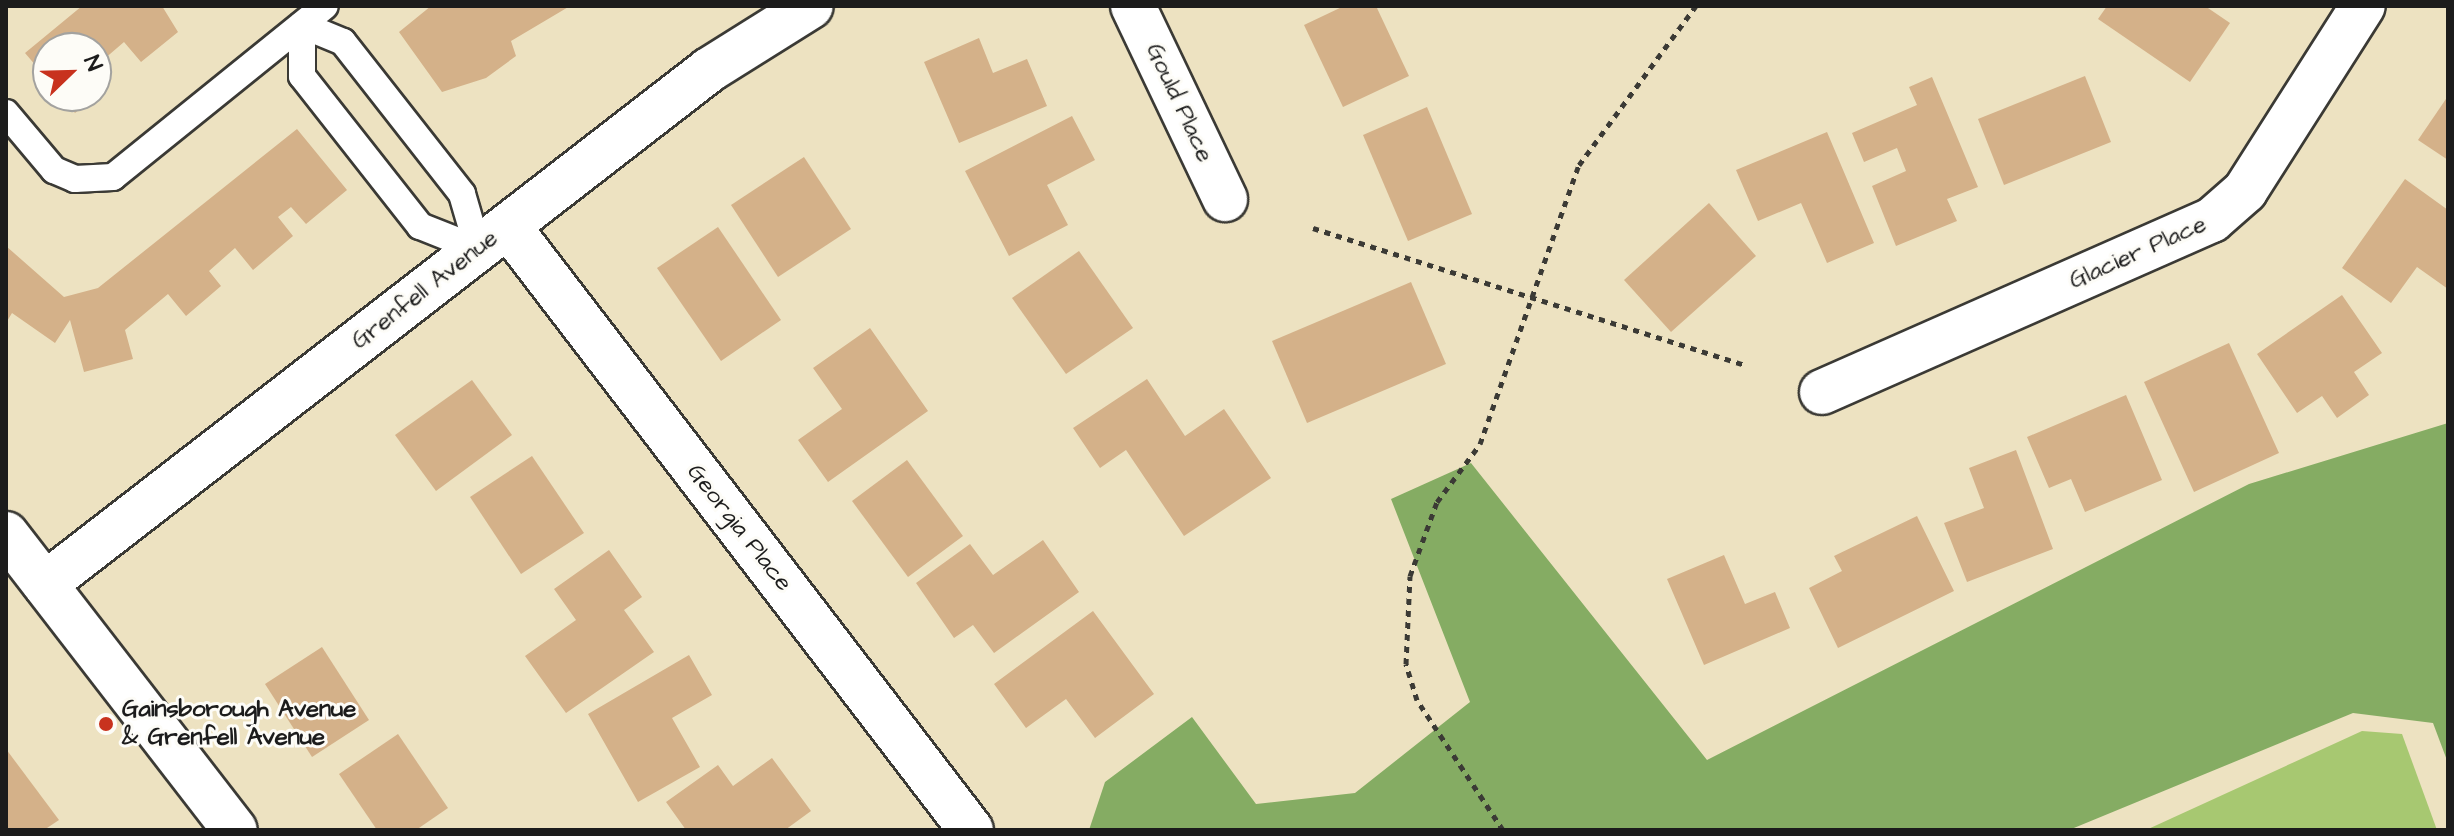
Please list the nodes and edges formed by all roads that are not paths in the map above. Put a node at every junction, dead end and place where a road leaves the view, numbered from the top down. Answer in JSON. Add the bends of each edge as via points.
{"nodes":[{"id":1,"x":325,"y":6,"type":"edge"},
{"id":2,"x":811,"y":6,"type":"edge"},
{"id":3,"x":1133,"y":6,"type":"edge"},
{"id":4,"x":2363,"y":6,"type":"edge"},
{"id":5,"x":302,"y":25,"type":"junction"},
{"id":6,"x":6,"y":113,"type":"edge"},
{"id":7,"x":1225,"y":199,"type":"dead end"},
{"id":8,"x":493,"y":238,"type":"junction"},
{"id":9,"x":1822,"y":392,"type":"dead end"},
{"id":10,"x":6,"y":534,"type":"edge"},
{"id":11,"x":45,"y":584,"type":"junction"},
{"id":12,"x":235,"y":830,"type":"edge"},
{"id":13,"x":971,"y":830,"type":"edge"}],
"edges":[{"from":1,"to":5,"type":"lane"},
{"from":2,"to":8,"type":"street","name":"Grenfell Avenue","via":[[709,70]]},
{"from":3,"to":7,"type":"street","name":"Gould Place"},
{"from":4,"to":9,"type":"street","name":"Glacier Place","via":[[2245,191],[2212,220]]},
{"from":5,"to":6,"type":"lane","via":[[113,177],[75,179],[54,170]]},
{"from":5,"to":8,"type":"lane","via":[[343,42]]},
{"from":5,"to":8,"type":"lane","via":[[302,76],[420,226]]},
{"from":8,"to":11,"type":"street","name":"Grenfell Avenue"},
{"from":8,"to":13,"type":"street","name":"Georgia Place"},
{"from":10,"to":11,"type":"street"},
{"from":11,"to":12,"type":"street"}]}
